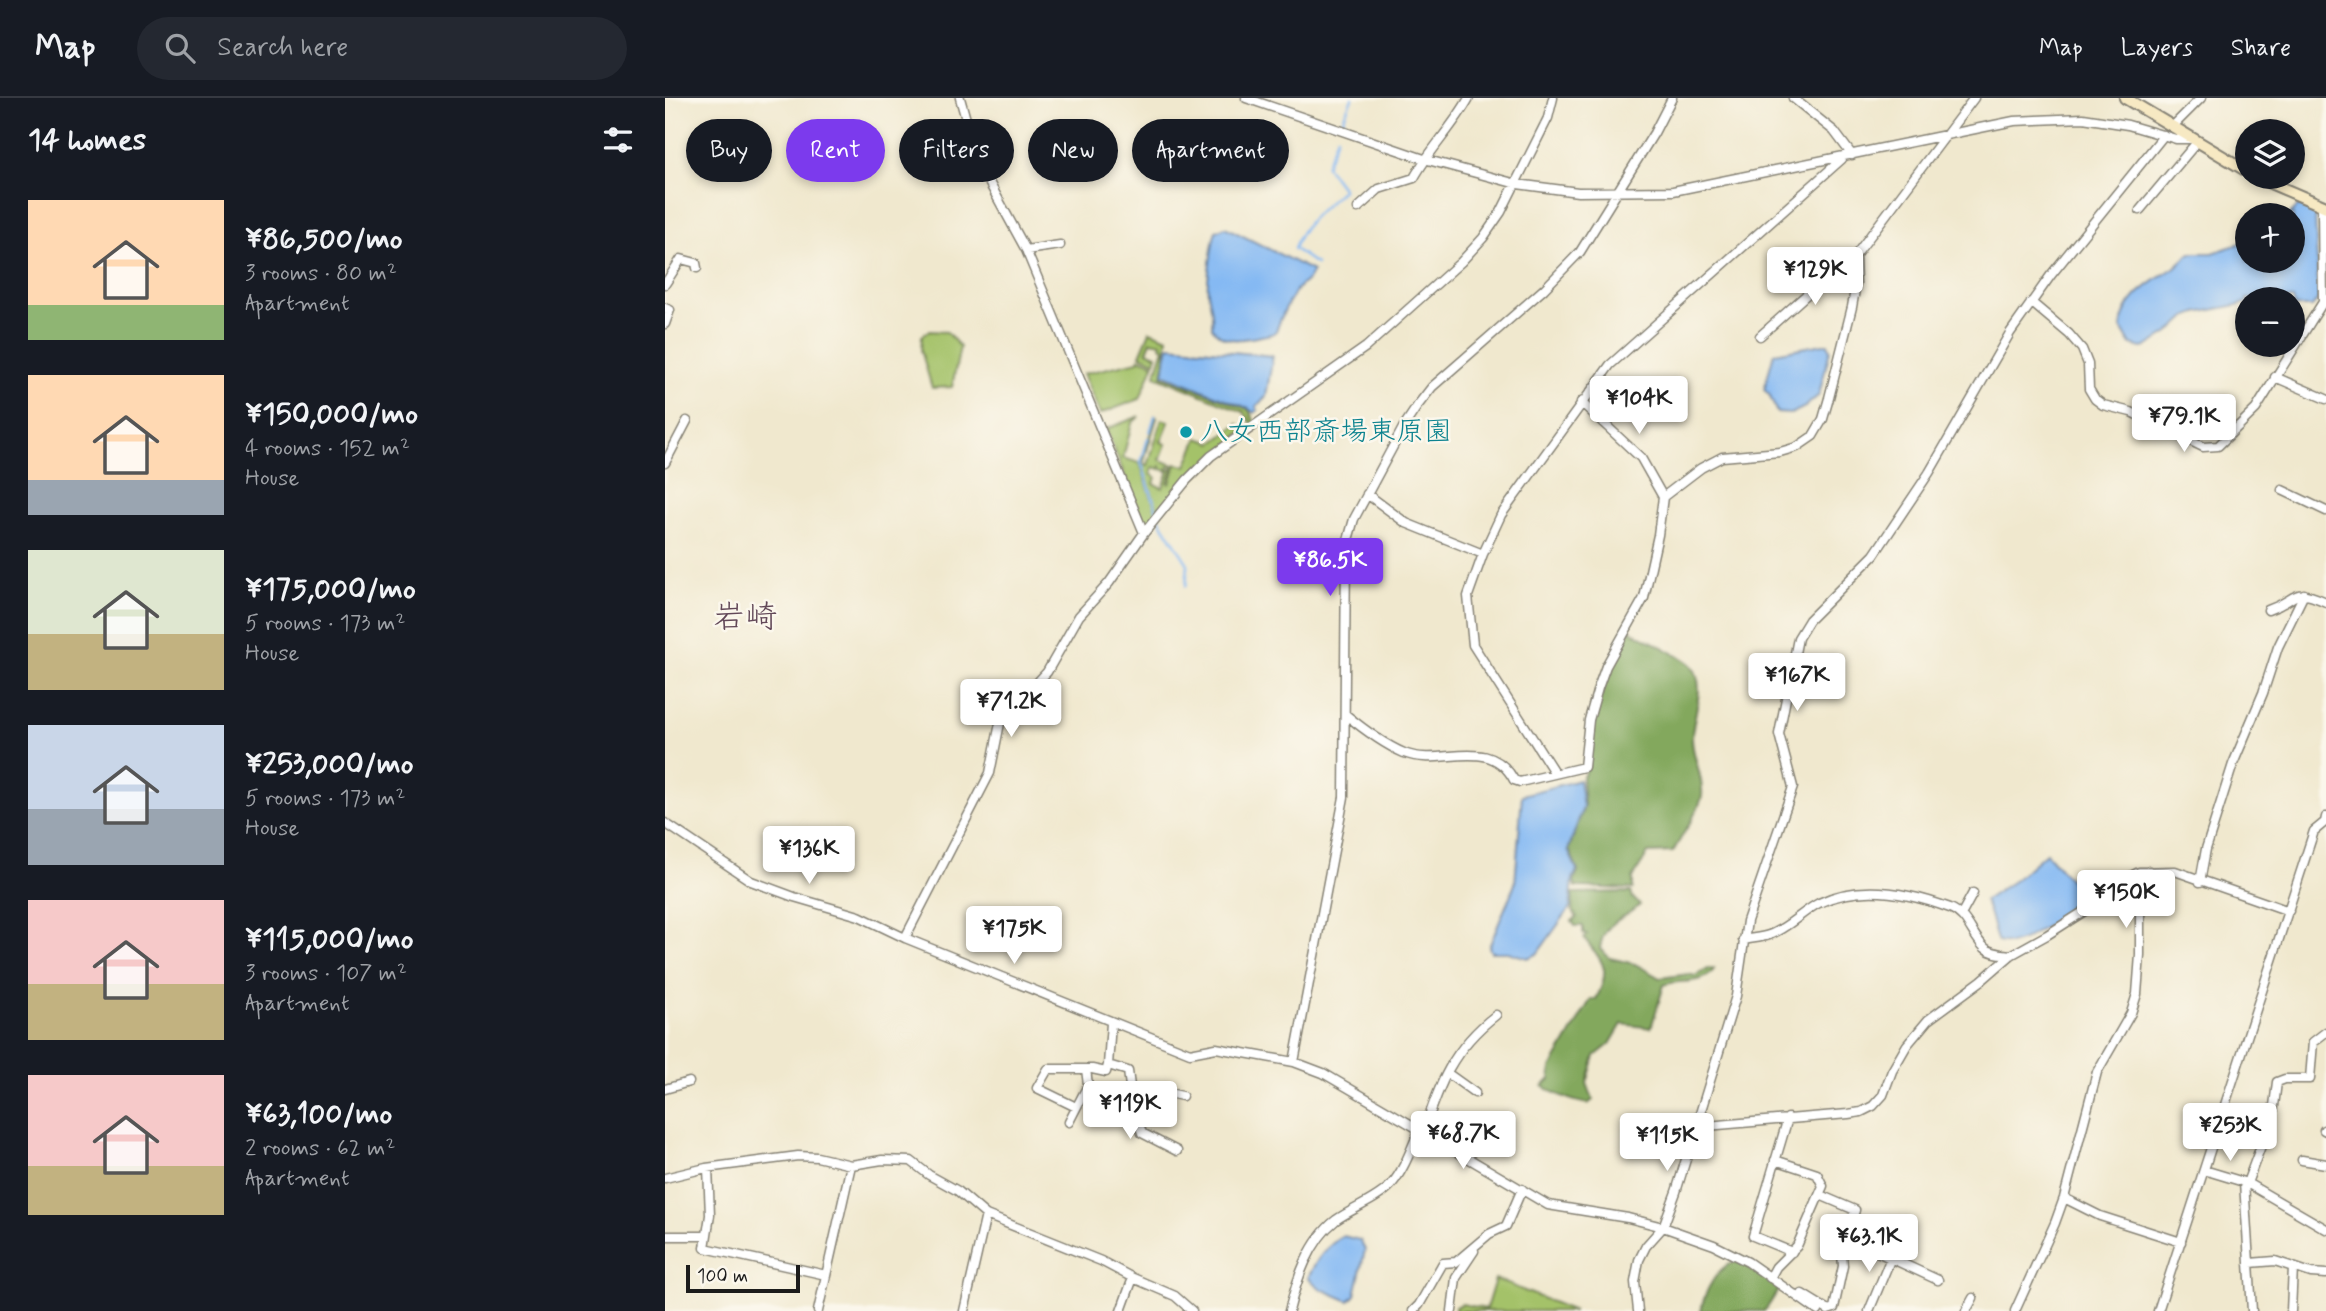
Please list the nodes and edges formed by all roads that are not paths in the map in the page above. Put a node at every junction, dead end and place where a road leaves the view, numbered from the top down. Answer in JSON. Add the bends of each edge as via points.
{"nodes":[{"id":1,"x":960,"y":98,"type":"edge"},
{"id":2,"x":1246,"y":98,"type":"edge"},
{"id":3,"x":1469,"y":98,"type":"edge"},
{"id":4,"x":1553,"y":98,"type":"edge"},
{"id":5,"x":1672,"y":98,"type":"edge"},
{"id":6,"x":1793,"y":98,"type":"edge"},
{"id":7,"x":1974,"y":98,"type":"edge"},
{"id":8,"x":2125,"y":98,"type":"edge"},
{"id":9,"x":2201,"y":98,"type":"edge"},
{"id":10,"x":2168,"y":131,"type":"junction"},
{"id":11,"x":1947,"y":134,"type":"junction"},
{"id":12,"x":2194,"y":140,"type":"junction"},
{"id":13,"x":1848,"y":156,"type":"junction"},
{"id":14,"x":1425,"y":159,"type":"junction"},
{"id":15,"x":2235,"y":164,"type":"edge"},
{"id":16,"x":1517,"y":184,"type":"junction"},
{"id":17,"x":2284,"y":189,"type":"edge"},
{"id":18,"x":1617,"y":192,"type":"junction"},
{"id":19,"x":2324,"y":206,"type":"edge"},
{"id":20,"x":1358,"y":208,"type":"dead end"},
{"id":21,"x":2140,"y":210,"type":"dead end"},
{"id":22,"x":1060,"y":245,"type":"dead end"},
{"id":23,"x":1025,"y":250,"type":"junction"},
{"id":24,"x":1855,"y":256,"type":"junction"},
{"id":25,"x":697,"y":268,"type":"dead end"},
{"id":26,"x":665,"y":284,"type":"edge"},
{"id":27,"x":2031,"y":302,"type":"junction"},
{"id":28,"x":2325,"y":302,"type":"edge"},
{"id":29,"x":665,"y":308,"type":"edge"},
{"id":30,"x":665,"y":324,"type":"edge"},
{"id":31,"x":1760,"y":336,"type":"dead end"},
{"id":32,"x":2275,"y":377,"type":"junction"},
{"id":33,"x":2307,"y":379,"type":"dead end"},
{"id":34,"x":2303,"y":389,"type":"junction"},
{"id":35,"x":2326,"y":399,"type":"edge"},
{"id":36,"x":1581,"y":402,"type":"junction"},
{"id":37,"x":687,"y":421,"type":"dead end"},
{"id":38,"x":665,"y":463,"type":"edge"},
{"id":39,"x":2282,"y":491,"type":"dead end"},
{"id":40,"x":1367,"y":494,"type":"junction"},
{"id":41,"x":1663,"y":497,"type":"junction"},
{"id":42,"x":2326,"y":511,"type":"edge"},
{"id":43,"x":1144,"y":533,"type":"junction"},
{"id":44,"x":1483,"y":554,"type":"junction"},
{"id":45,"x":2304,"y":594,"type":"junction"},
{"id":46,"x":2326,"y":602,"type":"edge"},
{"id":47,"x":2268,"y":610,"type":"dead end"},
{"id":48,"x":1345,"y":714,"type":"junction"},
{"id":49,"x":1554,"y":772,"type":"junction"},
{"id":50,"x":2325,"y":821,"type":"edge"},
{"id":51,"x":665,"y":823,"type":"edge"},
{"id":52,"x":2149,"y":871,"type":"junction"},
{"id":53,"x":2200,"y":881,"type":"junction"},
{"id":54,"x":1973,"y":893,"type":"dead end"},
{"id":55,"x":2289,"y":911,"type":"junction"},
{"id":56,"x":1961,"y":915,"type":"junction"},
{"id":57,"x":905,"y":938,"type":"junction"},
{"id":58,"x":1743,"y":940,"type":"junction"},
{"id":59,"x":2011,"y":955,"type":"junction"},
{"id":60,"x":1496,"y":1015,"type":"dead end"},
{"id":61,"x":1111,"y":1023,"type":"junction"},
{"id":62,"x":2326,"y":1032,"type":"edge"},
{"id":63,"x":1294,"y":1062,"type":"junction"},
{"id":64,"x":1108,"y":1065,"type":"junction"},
{"id":65,"x":1086,"y":1069,"type":"junction"},
{"id":66,"x":1447,"y":1073,"type":"junction"},
{"id":67,"x":689,"y":1082,"type":"dead end"},
{"id":68,"x":665,"y":1089,"type":"edge"},
{"id":69,"x":1475,"y":1093,"type":"dead end"},
{"id":70,"x":1132,"y":1094,"type":"junction"},
{"id":71,"x":1182,"y":1096,"type":"dead end"},
{"id":72,"x":1076,"y":1107,"type":"junction"},
{"id":73,"x":1788,"y":1118,"type":"junction"},
{"id":74,"x":1069,"y":1122,"type":"dead end"},
{"id":75,"x":1695,"y":1127,"type":"junction"},
{"id":76,"x":1421,"y":1132,"type":"junction"},
{"id":77,"x":1177,"y":1151,"type":"dead end"},
{"id":78,"x":1775,"y":1160,"type":"junction"},
{"id":79,"x":2302,"y":1160,"type":"dead end"},
{"id":80,"x":2326,"y":1164,"type":"edge"},
{"id":81,"x":851,"y":1165,"type":"junction"},
{"id":82,"x":708,"y":1168,"type":"junction"},
{"id":83,"x":2204,"y":1170,"type":"junction"},
{"id":84,"x":665,"y":1178,"type":"edge"},
{"id":85,"x":2246,"y":1183,"type":"junction"},
{"id":86,"x":1522,"y":1189,"type":"junction"},
{"id":87,"x":1820,"y":1195,"type":"junction"},
{"id":88,"x":2064,"y":1198,"type":"junction"},
{"id":89,"x":986,"y":1215,"type":"junction"},
{"id":90,"x":1663,"y":1227,"type":"junction"},
{"id":91,"x":2326,"y":1229,"type":"edge"},
{"id":92,"x":665,"y":1236,"type":"edge"},
{"id":93,"x":706,"y":1236,"type":"junction"},
{"id":94,"x":1847,"y":1238,"type":"junction"},
{"id":95,"x":1479,"y":1242,"type":"junction"},
{"id":96,"x":2181,"y":1242,"type":"junction"},
{"id":97,"x":1895,"y":1248,"type":"dead end"},
{"id":98,"x":1792,"y":1252,"type":"junction"},
{"id":99,"x":1891,"y":1258,"type":"junction"},
{"id":100,"x":2251,"y":1263,"type":"junction"},
{"id":101,"x":2293,"y":1267,"type":"junction"},
{"id":102,"x":2326,"y":1274,"type":"edge"},
{"id":103,"x":826,"y":1275,"type":"junction"},
{"id":104,"x":1133,"y":1278,"type":"junction"},
{"id":105,"x":1770,"y":1278,"type":"junction"},
{"id":106,"x":1938,"y":1280,"type":"dead end"},
{"id":107,"x":1783,"y":1287,"type":"junction"},
{"id":108,"x":1973,"y":1298,"type":"dead end"},
{"id":109,"x":818,"y":1311,"type":"edge"},
{"id":110,"x":964,"y":1311,"type":"edge"},
{"id":111,"x":1121,"y":1311,"type":"edge"},
{"id":112,"x":1192,"y":1311,"type":"edge"},
{"id":113,"x":1289,"y":1311,"type":"edge"},
{"id":114,"x":1413,"y":1311,"type":"edge"},
{"id":115,"x":1452,"y":1311,"type":"edge"},
{"id":116,"x":1638,"y":1311,"type":"edge"},
{"id":117,"x":1818,"y":1311,"type":"edge"},
{"id":118,"x":1869,"y":1311,"type":"edge"},
{"id":119,"x":1966,"y":1311,"type":"edge"},
{"id":120,"x":2015,"y":1311,"type":"edge"},
{"id":121,"x":2158,"y":1311,"type":"edge"},
{"id":122,"x":2252,"y":1311,"type":"edge"},
{"id":123,"x":2291,"y":1311,"type":"edge"}],
"edges":[{"from":1,"to":23,"type":"street","via":[[978,162]]},
{"from":2,"to":14,"type":"street"},
{"from":3,"to":14,"type":"street","via":[[1457,121]]},
{"from":4,"to":16,"type":"street"},
{"from":5,"to":18,"type":"street"},
{"from":6,"to":13,"type":"street","via":[[1834,131]]},
{"from":7,"to":11,"type":"street"},
{"from":8,"to":10,"type":"main road"},
{"from":9,"to":10,"type":"street"},
{"from":10,"to":11,"type":"street","via":[[2083,118],[2014,121]]},
{"from":10,"to":12,"type":"main road"},
{"from":10,"to":27,"type":"street"},
{"from":11,"to":13,"type":"street"},
{"from":11,"to":24,"type":"street"},
{"from":12,"to":15,"type":"main road"},
{"from":12,"to":21,"type":"street"},
{"from":13,"to":18,"type":"street","via":[[1673,191]]},
{"from":13,"to":36,"type":"street","via":[[1609,365]]},
{"from":14,"to":16,"type":"street"},
{"from":14,"to":20,"type":"street","via":[[1413,178],[1380,189]]},
{"from":16,"to":18,"type":"street"},
{"from":16,"to":43,"type":"street","via":[[1483,238],[1461,262],[1366,346],[1211,456]]},
{"from":17,"to":19,"type":"main road"},
{"from":18,"to":40,"type":"street","via":[[1580,251],[1544,289],[1432,387],[1404,426]]},
{"from":19,"to":28,"type":"street"},
{"from":22,"to":23,"type":"street"},
{"from":23,"to":43,"type":"street"},
{"from":24,"to":31,"type":"street","via":[[1842,262]]},
{"from":24,"to":41,"type":"street","via":[[1856,284],[1844,341],[1823,419],[1813,436],[1780,452],[1722,457]]},
{"from":25,"to":26,"type":"street","via":[[696,263],[681,259]]},
{"from":27,"to":32,"type":"street","via":[[2082,349],[2095,399],[2203,447],[2218,446],[2246,421]]},
{"from":27,"to":58,"type":"street","via":[[1902,517],[1874,555],[1809,620],[1798,638],[1779,734],[1793,787]]},
{"from":28,"to":32,"type":"street"},
{"from":29,"to":30,"type":"street","via":[[670,310]]},
{"from":32,"to":34,"type":"street"},
{"from":33,"to":34,"type":"street"},
{"from":34,"to":35,"type":"street"},
{"from":36,"to":41,"type":"street","via":[[1641,458]]},
{"from":36,"to":44,"type":"street","via":[[1500,515]]},
{"from":37,"to":38,"type":"street"},
{"from":39,"to":42,"type":"street"},
{"from":40,"to":44,"type":"street","via":[[1406,523]]},
{"from":40,"to":48,"type":"street","via":[[1346,547]]},
{"from":41,"to":49,"type":"street","via":[[1644,598],[1598,688],[1588,720],[1584,767]]},
{"from":43,"to":57,"type":"street","via":[[1079,616],[1047,672],[1002,713],[990,773]]},
{"from":44,"to":49,"type":"street","via":[[1468,596],[1473,645]]},
{"from":45,"to":46,"type":"street"},
{"from":45,"to":47,"type":"street"},
{"from":45,"to":53,"type":"street","via":[[2278,647],[2233,764]]},
{"from":48,"to":49,"type":"street","via":[[1406,754],[1480,755],[1499,762],[1520,782]]},
{"from":48,"to":63,"type":"street","via":[[1344,797]]},
{"from":50,"to":55,"type":"street","via":[[2314,831]]},
{"from":51,"to":57,"type":"street","via":[[751,881],[859,916]]},
{"from":52,"to":53,"type":"street","via":[[2175,871]]},
{"from":52,"to":59,"type":"street","via":[[2121,881],[2094,905]]},
{"from":52,"to":88,"type":"street","via":[[2140,915],[2137,994],[2097,1072]]},
{"from":53,"to":55,"type":"street"},
{"from":54,"to":56,"type":"street"},
{"from":55,"to":83,"type":"street"},
{"from":56,"to":58,"type":"street","via":[[1905,894],[1840,894],[1770,935]]},
{"from":56,"to":59,"type":"street","via":[[1985,948]]},
{"from":57,"to":61,"type":"street"},
{"from":58,"to":75,"type":"street","via":[[1736,996]]},
{"from":59,"to":73,"type":"street","via":[[1928,1020],[1908,1044],[1873,1106],[1861,1112]]},
{"from":60,"to":66,"type":"street","via":[[1465,1042]]},
{"from":61,"to":63,"type":"street","via":[[1190,1053],[1216,1048]]},
{"from":61,"to":64,"type":"street"},
{"from":62,"to":85,"type":"street","via":[[2313,1042],[2310,1079],[2277,1082],[2273,1114]]},
{"from":63,"to":76,"type":"street","via":[[1347,1086]]},
{"from":64,"to":65,"type":"street","via":[[1106,1072]]},
{"from":64,"to":70,"type":"street","via":[[1128,1071]]},
{"from":65,"to":72,"type":"street","via":[[1088,1085]]},
{"from":65,"to":72,"type":"street","via":[[1048,1069],[1037,1088]]},
{"from":66,"to":69,"type":"street"},
{"from":66,"to":76,"type":"street"},
{"from":67,"to":68,"type":"street"},
{"from":70,"to":71,"type":"street","via":[[1151,1100],[1155,1090]]},
{"from":70,"to":77,"type":"street","via":[[1142,1133]]},
{"from":72,"to":74,"type":"street"},
{"from":73,"to":75,"type":"street"},
{"from":73,"to":78,"type":"street"},
{"from":75,"to":90,"type":"street"},
{"from":76,"to":86,"type":"street"},
{"from":76,"to":113,"type":"street","via":[[1390,1186],[1335,1221],[1319,1238],[1303,1267]]},
{"from":78,"to":87,"type":"street","via":[[1817,1174],[1823,1186]]},
{"from":78,"to":98,"type":"street","via":[[1753,1236]]},
{"from":79,"to":80,"type":"street"},
{"from":81,"to":82,"type":"street","via":[[797,1156]]},
{"from":81,"to":89,"type":"street","via":[[911,1161]]},
{"from":81,"to":103,"type":"street"},
{"from":82,"to":84,"type":"street"},
{"from":82,"to":93,"type":"street"},
{"from":83,"to":85,"type":"street"},
{"from":83,"to":96,"type":"street"},
{"from":85,"to":91,"type":"street"},
{"from":85,"to":100,"type":"street"},
{"from":86,"to":90,"type":"street","via":[[1548,1205]]},
{"from":86,"to":95,"type":"street","via":[[1506,1226]]},
{"from":87,"to":94,"type":"street","via":[[1855,1210]]},
{"from":87,"to":98,"type":"street"},
{"from":88,"to":96,"type":"street","via":[[2100,1216]]},
{"from":88,"to":120,"type":"street"},
{"from":89,"to":104,"type":"street"},
{"from":89,"to":110,"type":"street"},
{"from":90,"to":105,"type":"street","via":[[1714,1245]]},
{"from":90,"to":116,"type":"street","via":[[1639,1260],[1635,1282]]},
{"from":92,"to":93,"type":"street"},
{"from":93,"to":103,"type":"street","via":[[709,1250]]},
{"from":94,"to":99,"type":"street"},
{"from":94,"to":107,"type":"street","via":[[1834,1308],[1828,1310],[1785,1283]]},
{"from":95,"to":114,"type":"street","via":[[1456,1262],[1443,1263]]},
{"from":95,"to":115,"type":"street","via":[[1456,1278]]},
{"from":96,"to":121,"type":"street"},
{"from":97,"to":99,"type":"street"},
{"from":98,"to":105,"type":"street"},
{"from":99,"to":106,"type":"street"},
{"from":99,"to":118,"type":"street"},
{"from":100,"to":101,"type":"street"},
{"from":100,"to":122,"type":"street"},
{"from":101,"to":102,"type":"street"},
{"from":101,"to":123,"type":"street"},
{"from":103,"to":109,"type":"street"},
{"from":104,"to":111,"type":"street"},
{"from":104,"to":112,"type":"street","via":[[1175,1296]]},
{"from":105,"to":107,"type":"street"},
{"from":107,"to":117,"type":"street"},
{"from":108,"to":119,"type":"street"}]}
